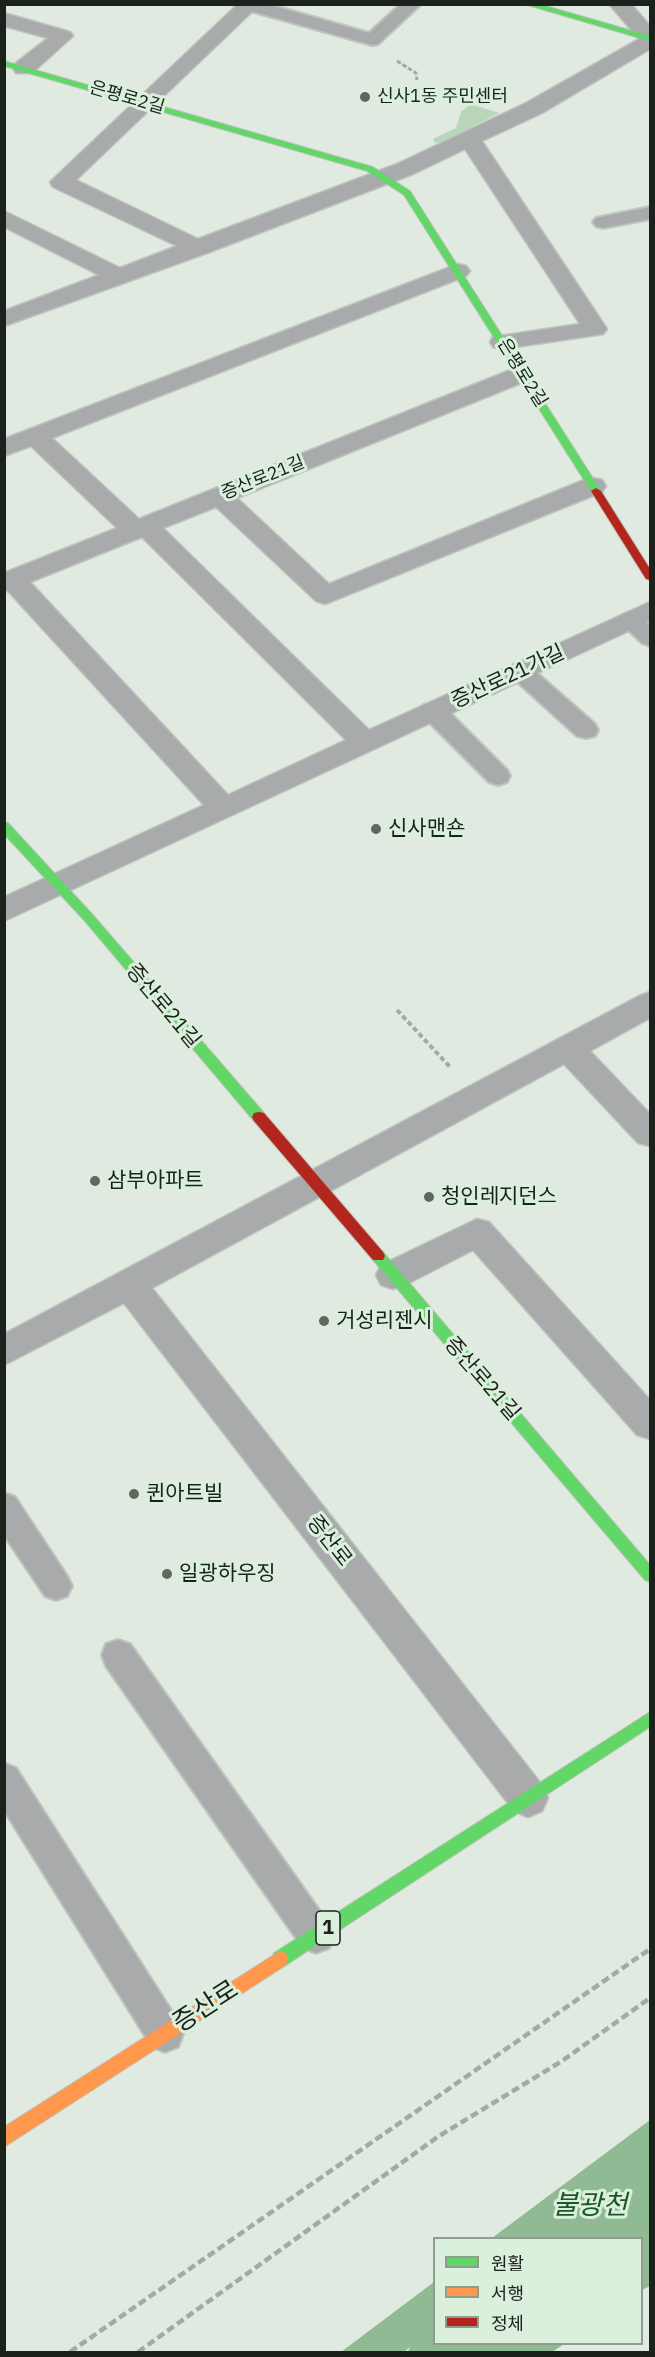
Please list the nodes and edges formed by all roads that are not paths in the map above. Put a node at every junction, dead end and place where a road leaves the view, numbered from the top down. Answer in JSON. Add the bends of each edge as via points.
{"nodes":[{"id":1,"x":412,"y":4,"type":"edge"},
{"id":2,"x":528,"y":4,"type":"edge"},
{"id":3,"x":619,"y":4,"type":"edge"},
{"id":4,"x":248,"y":5,"type":"edge"},
{"id":5,"x":4,"y":19,"type":"edge"},
{"id":6,"x":651,"y":39,"type":"edge"},
{"id":7,"x":14,"y":66,"type":"edge"},
{"id":8,"x":145,"y":103,"type":"junction"},
{"id":9,"x":469,"y":138,"type":"junction"},
{"id":10,"x":385,"y":177,"type":"junction"},
{"id":11,"x":651,"y":213,"type":"edge"},
{"id":12,"x":4,"y":218,"type":"edge"},
{"id":13,"x":603,"y":222,"type":"dead end"},
{"id":14,"x":199,"y":248,"type":"junction"},
{"id":15,"x":458,"y":272,"type":"junction"},
{"id":16,"x":120,"y":277,"type":"junction"},
{"id":17,"x":4,"y":319,"type":"edge"},
{"id":18,"x":502,"y":342,"type":"junction"},
{"id":19,"x":522,"y":374,"type":"junction"},
{"id":20,"x":35,"y":436,"type":"junction"},
{"id":21,"x":4,"y":448,"type":"edge"},
{"id":22,"x":593,"y":486,"type":"junction"},
{"id":23,"x":219,"y":496,"type":"junction"},
{"id":24,"x":140,"y":528,"type":"junction"},
{"id":25,"x":651,"y":577,"type":"edge"},
{"id":26,"x":9,"y":582,"type":"edge"},
{"id":27,"x":644,"y":623,"type":"edge"},
{"id":28,"x":521,"y":672,"type":"junction"},
{"id":29,"x":433,"y":711,"type":"junction"},
{"id":30,"x":586,"y":730,"type":"dead end"},
{"id":31,"x":365,"y":743,"type":"junction"},
{"id":32,"x":498,"y":776,"type":"dead end"},
{"id":33,"x":224,"y":808,"type":"junction"},
{"id":34,"x":4,"y":826,"type":"edge"},
{"id":35,"x":58,"y":885,"type":"junction"},
{"id":36,"x":4,"y":910,"type":"edge"},
{"id":37,"x":651,"y":1004,"type":"edge"},
{"id":38,"x":568,"y":1048,"type":"junction"},
{"id":39,"x":651,"y":1134,"type":"edge"},
{"id":40,"x":313,"y":1184,"type":"junction"},
{"id":41,"x":393,"y":1275,"type":"junction"},
{"id":42,"x":129,"y":1283,"type":"junction"},
{"id":43,"x":4,"y":1351,"type":"edge"},
{"id":44,"x":651,"y":1424,"type":"edge"},
{"id":45,"x":4,"y":1507,"type":"edge"},
{"id":46,"x":651,"y":1575,"type":"edge"},
{"id":47,"x":56,"y":1586,"type":"dead end"},
{"id":48,"x":118,"y":1655,"type":"dead end"},
{"id":49,"x":651,"y":1719,"type":"edge"},
{"id":50,"x":4,"y":1779,"type":"edge"},
{"id":51,"x":528,"y":1798,"type":"junction"},
{"id":52,"x":315,"y":1936,"type":"junction"},
{"id":53,"x":165,"y":2034,"type":"junction"},
{"id":54,"x":4,"y":2138,"type":"edge"}],
"edges":[{"from":1,"to":4,"type":"lane","via":[[372,40]]},
{"from":2,"to":6,"type":"street"},
{"from":3,"to":6,"type":"street"},
{"from":4,"to":8,"type":"street"},
{"from":5,"to":7,"type":"street","via":[[63,36]]},
{"from":6,"to":9,"type":"street","via":[[534,108]]},
{"from":7,"to":8,"type":"street","name":"은평로2길"},
{"from":8,"to":10,"type":"street","name":"은평로2길","via":[[370,169]]},
{"from":8,"to":14,"type":"street","via":[[61,182]]},
{"from":9,"to":10,"type":"street"},
{"from":9,"to":18,"type":"street","via":[[595,329]]},
{"from":10,"to":14,"type":"street"},
{"from":10,"to":15,"type":"street","name":"은평로2길","via":[[407,192]]},
{"from":11,"to":13,"type":"lane"},
{"from":12,"to":16,"type":"street"},
{"from":14,"to":16,"type":"street"},
{"from":15,"to":18,"type":"street","name":"은평로2길"},
{"from":15,"to":20,"type":"street"},
{"from":16,"to":17,"type":"street"},
{"from":18,"to":19,"type":"street","name":"은평로2길"},
{"from":19,"to":22,"type":"street","name":"은평로2길"},
{"from":19,"to":23,"type":"street","name":"증산로21길"},
{"from":20,"to":21,"type":"street"},
{"from":20,"to":24,"type":"street"},
{"from":22,"to":23,"type":"street","via":[[325,595]]},
{"from":22,"to":25,"type":"street","name":"은평로2길"},
{"from":23,"to":24,"type":"street","name":"증산로21길"},
{"from":24,"to":26,"type":"street","name":"증산로21길"},
{"from":24,"to":31,"type":"street"},
{"from":26,"to":33,"type":"street"},
{"from":27,"to":28,"type":"street","name":"증산로21가길"},
{"from":28,"to":29,"type":"street","name":"증산로21가길"},
{"from":28,"to":30,"type":"lane"},
{"from":29,"to":31,"type":"street","name":"증산로21가길"},
{"from":29,"to":32,"type":"lane"},
{"from":31,"to":33,"type":"street","name":"증산로21가길"},
{"from":33,"to":35,"type":"street","name":"증산로21가길"},
{"from":34,"to":35,"type":"street","name":"증산로21길"},
{"from":35,"to":36,"type":"street"},
{"from":35,"to":40,"type":"street","name":"증산로21길"},
{"from":37,"to":38,"type":"street"},
{"from":38,"to":39,"type":"street"},
{"from":38,"to":40,"type":"street"},
{"from":40,"to":41,"type":"street","name":"증산로21길"},
{"from":40,"to":42,"type":"street"},
{"from":41,"to":44,"type":"street","via":[[477,1232]]},
{"from":41,"to":46,"type":"street","name":"증산로21길"},
{"from":42,"to":43,"type":"street"},
{"from":42,"to":51,"type":"street","name":"증산로"},
{"from":45,"to":47,"type":"lane"},
{"from":48,"to":52,"type":"lane"},
{"from":49,"to":51,"type":"street","name":"증산로","number":"1"},
{"from":50,"to":53,"type":"lane"},
{"from":51,"to":52,"type":"street","name":"증산로","number":"1"},
{"from":52,"to":53,"type":"street","name":"증산로","number":"1"},
{"from":53,"to":54,"type":"street","name":"증산로","number":"1"}]}
